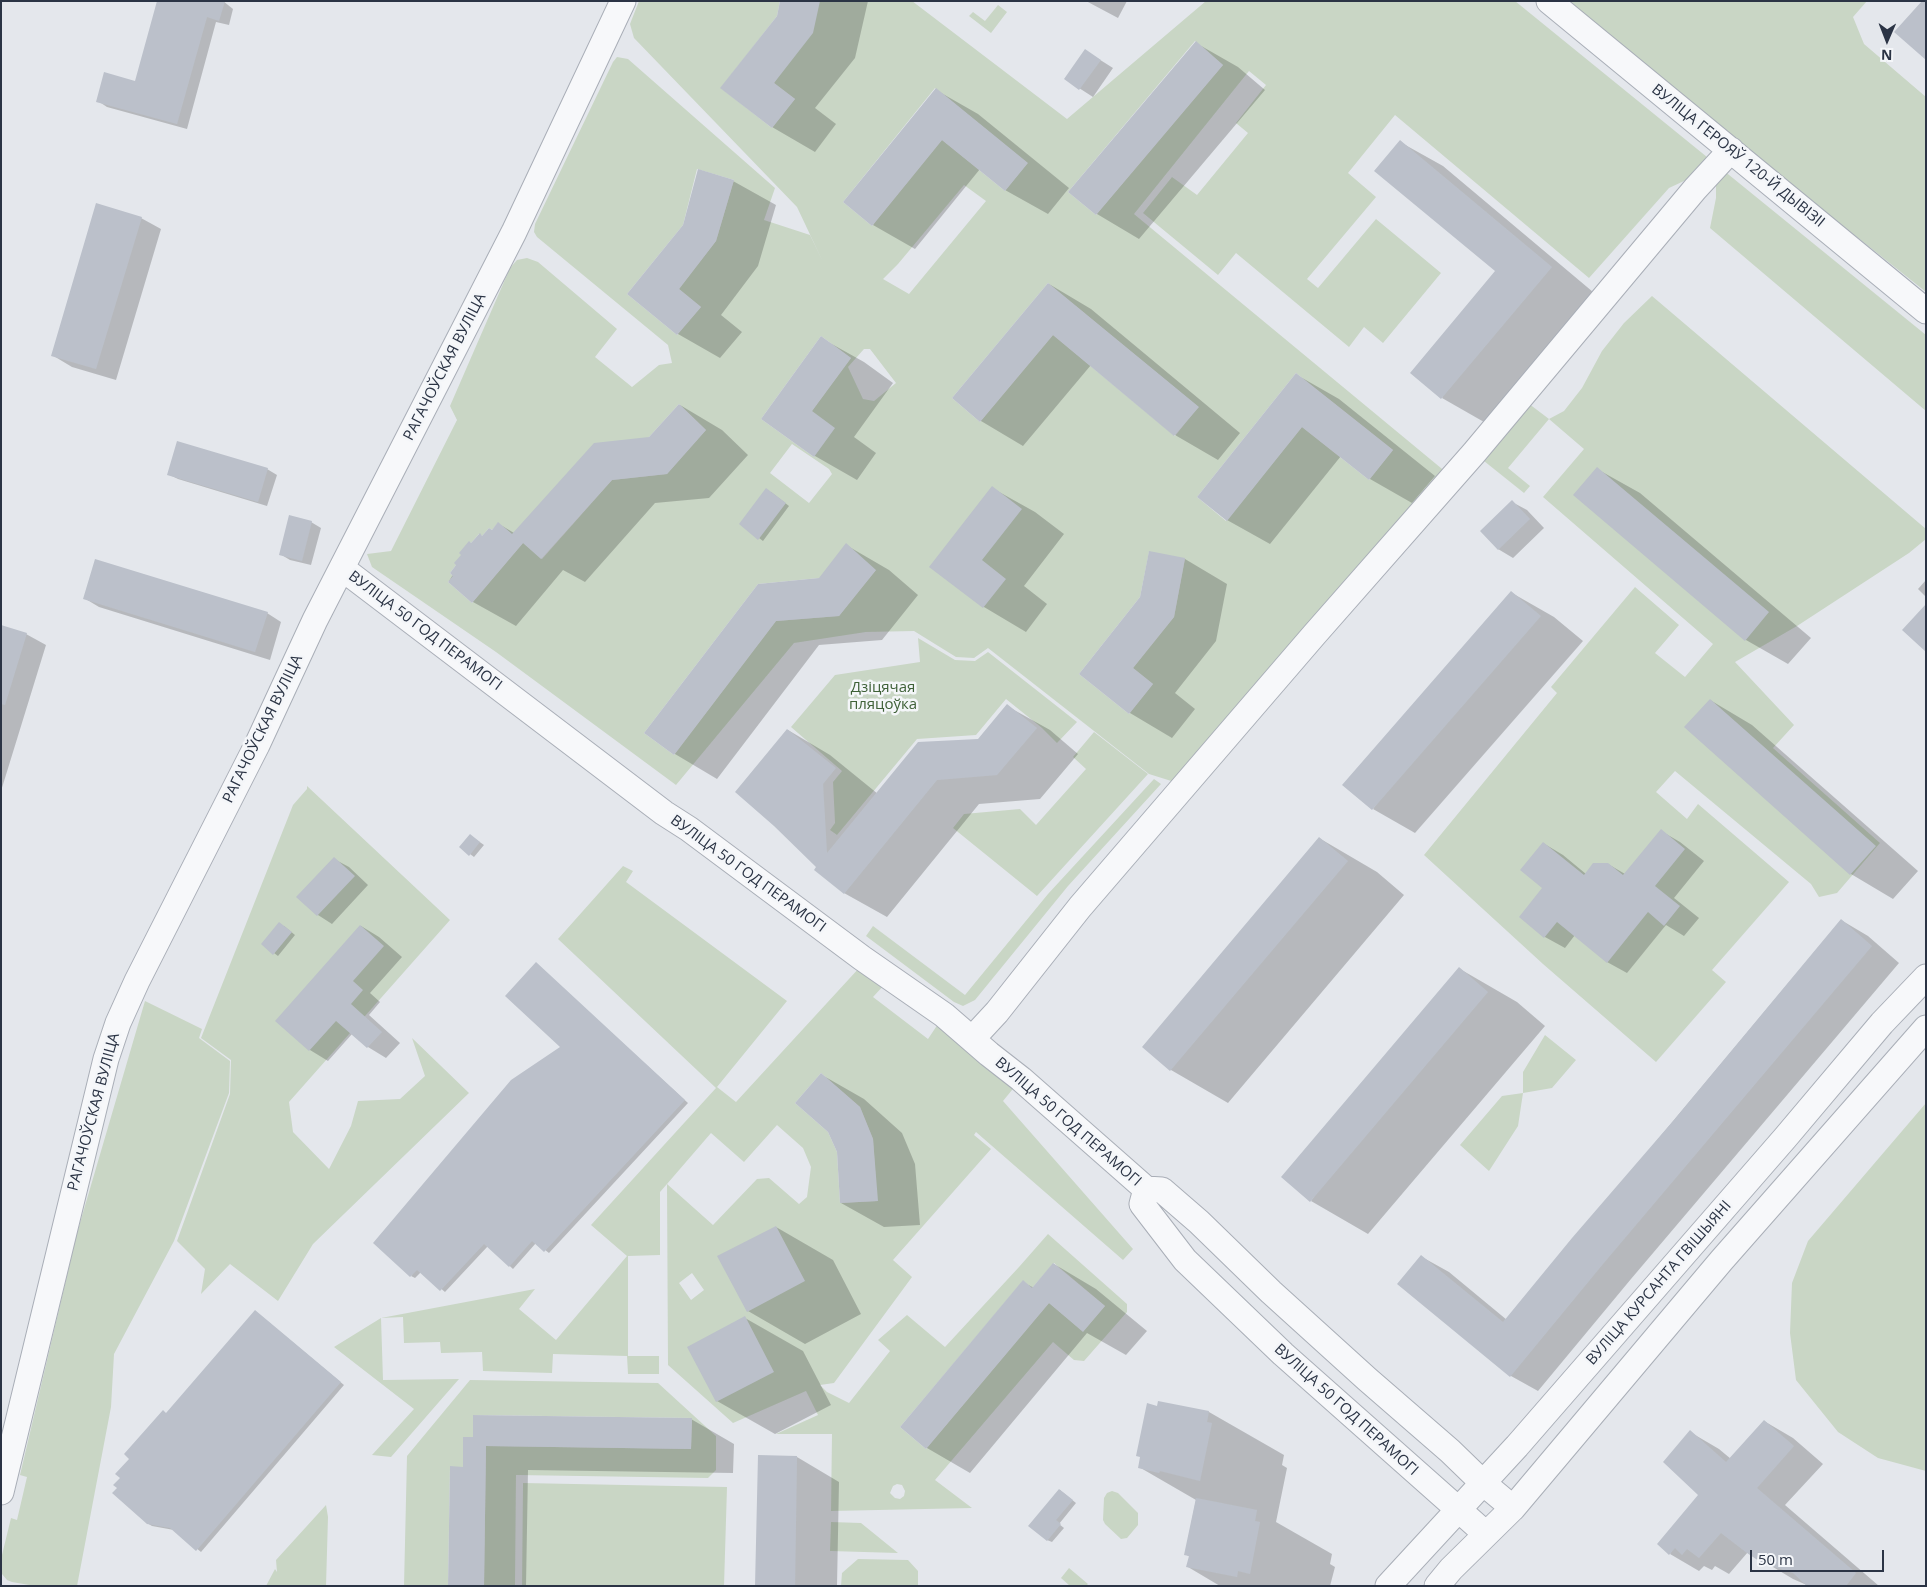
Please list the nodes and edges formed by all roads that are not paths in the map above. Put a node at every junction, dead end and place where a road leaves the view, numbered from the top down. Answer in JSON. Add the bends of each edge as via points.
{"nodes":[{"id":1,"x":623,"y":1,"type":"edge"},
{"id":2,"x":1549,"y":1,"type":"edge"},
{"id":3,"x":1730,"y":150,"type":"junction"},
{"id":4,"x":1926,"y":311,"type":"edge"},
{"id":5,"x":343,"y":569,"type":"junction"},
{"id":6,"x":1926,"y":976,"type":"edge"},
{"id":7,"x":1926,"y":1028,"type":"edge"},
{"id":8,"x":972,"y":1039,"type":"junction"},
{"id":9,"x":1146,"y":1189,"type":"junction"},
{"id":10,"x":1482,"y":1482,"type":"junction"},
{"id":11,"x":1,"y":1492,"type":"edge"},
{"id":12,"x":1513,"y":1508,"type":"junction"},
{"id":13,"x":1458,"y":1510,"type":"junction"},
{"id":14,"x":1486,"y":1534,"type":"junction"},
{"id":15,"x":1388,"y":1586,"type":"edge"},
{"id":16,"x":1437,"y":1586,"type":"edge"}],
"edges":[{"from":1,"to":5,"type":"street","name":"РАГАЧОЎСКАЯ ВУЛІЦА","via":[[514,232]]},
{"from":2,"to":3,"type":"street","name":"ВУЛІЦА ГЕРОЯЎ 120-Й ДЫВІЗІІ"},
{"from":3,"to":4,"type":"street","name":"ВУЛІЦА ГЕРОЯЎ 120-Й ДЫВІЗІІ"},
{"from":3,"to":8,"type":"street","via":[[1474,453],[1080,907]]},
{"from":5,"to":8,"type":"street","name":"ВУЛІЦА 50 ГОД ПЕРАМОГІ","via":[[664,813],[944,1015]]},
{"from":5,"to":11,"type":"street","name":"РАГАЧОЎСКАЯ ВУЛІЦА","via":[[118,1024],[101,1078]]},
{"from":6,"to":10,"type":"street","name":"ВУЛІЦА КУРСАНТА ГВІШЫЯНІ","via":[[1517,1446]]},
{"from":7,"to":12,"type":"street","via":[[1721,1261]]},
{"from":8,"to":9,"type":"street","name":"ВУЛІЦА 50 ГОД ПЕРАМОГІ"},
{"from":9,"to":10,"type":"street","name":"ВУЛІЦА 50 ГОД ПЕРАМОГІ","via":[[1162,1190],[1199,1222],[1271,1292]]},
{"from":9,"to":13,"type":"street","name":"ВУЛІЦА 50 ГОД ПЕРАМОГІ","via":[[1142,1204],[1185,1260],[1290,1360]]},
{"from":10,"to":12,"type":"street","name":"ВУЛІЦА 50 ГОД ПЕРАМОГІ"},
{"from":10,"to":13,"type":"street","name":"ВУЛІЦА КУРСАНТА ГВІШЫЯНІ"},
{"from":12,"to":14,"type":"street"},
{"from":13,"to":14,"type":"street","name":"ВУЛІЦА 50 ГОД ПЕРАМОГІ"},
{"from":13,"to":15,"type":"street","name":"ВУЛІЦА КУРСАНТА ГВІШЫЯНІ"},
{"from":14,"to":16,"type":"street"}]}
